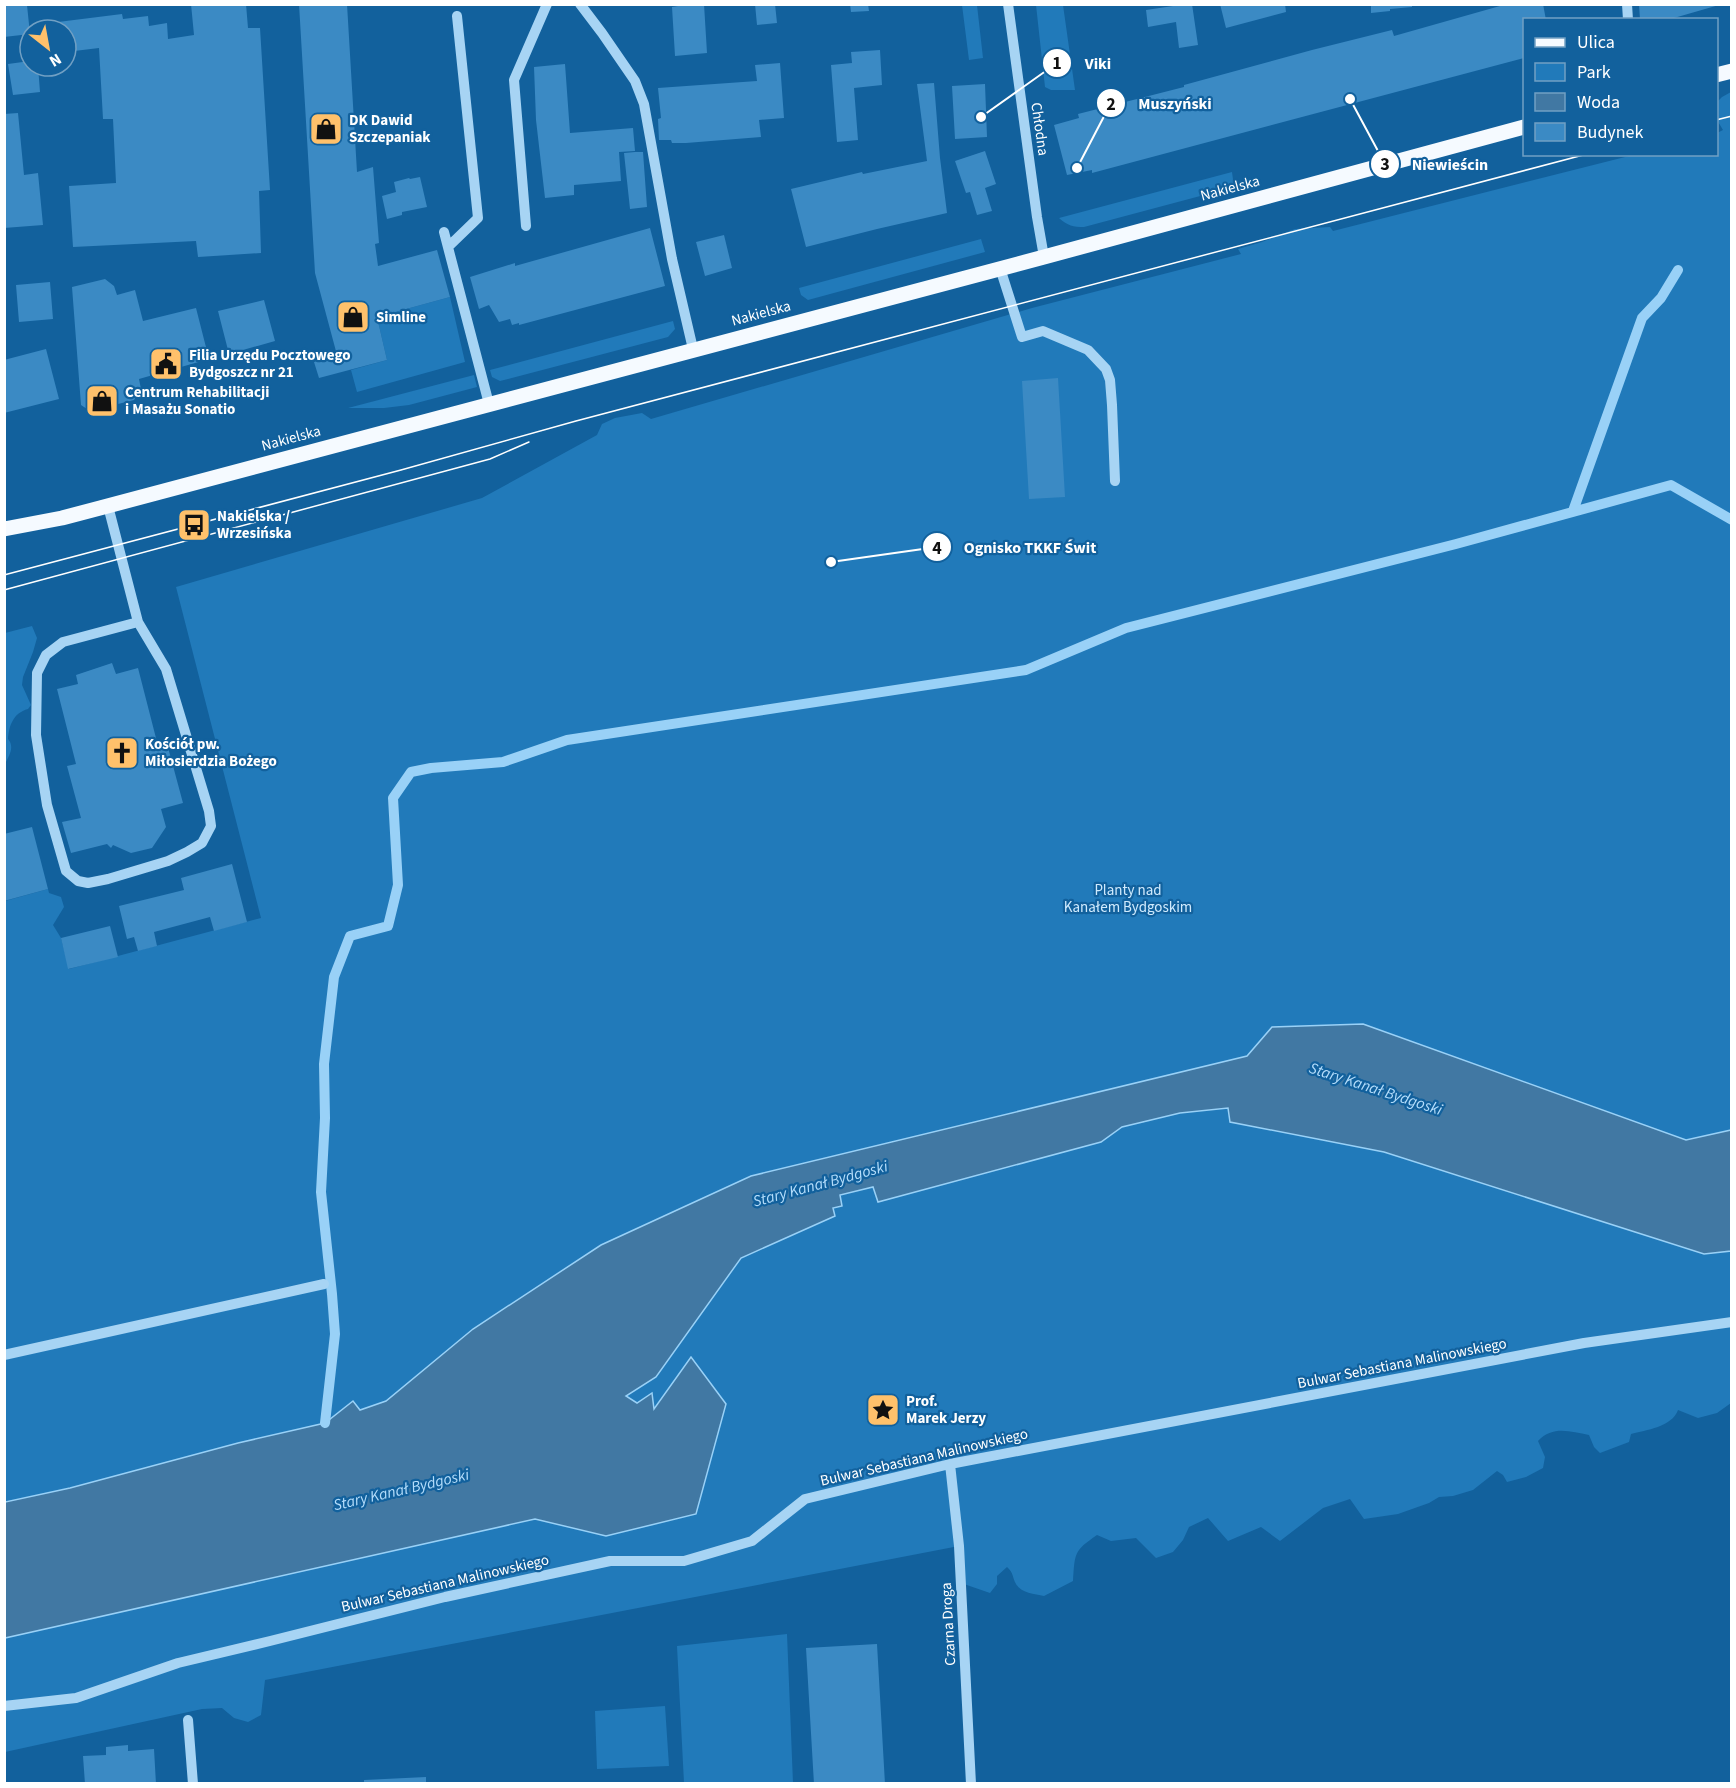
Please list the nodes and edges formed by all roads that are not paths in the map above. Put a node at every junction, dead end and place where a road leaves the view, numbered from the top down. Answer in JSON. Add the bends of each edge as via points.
{"nodes":[{"id":1,"x":547,"y":4,"type":"edge"},
{"id":2,"x":580,"y":4,"type":"edge"},
{"id":3,"x":1008,"y":4,"type":"edge"},
{"id":4,"x":457,"y":16,"type":"dead end"},
{"id":5,"x":1523,"y":126,"type":"edge"},
{"id":6,"x":525,"y":226,"type":"dead end"},
{"id":7,"x":444,"y":232,"type":"dead end"},
{"id":8,"x":448,"y":247,"type":"junction"},
{"id":9,"x":1044,"y":257,"type":"junction"},
{"id":10,"x":1000,"y":268,"type":"junction"},
{"id":11,"x":693,"y":349,"type":"junction"},
{"id":12,"x":489,"y":404,"type":"junction"},
{"id":13,"x":1115,"y":481,"type":"dead end"},
{"id":14,"x":108,"y":506,"type":"junction"},
{"id":15,"x":4,"y":529,"type":"edge"},
{"id":16,"x":138,"y":622,"type":"junction"},
{"id":17,"x":324,"y":1284,"type":"dead end"},
{"id":18,"x":1731,"y":1322,"type":"edge"},
{"id":19,"x":4,"y":1355,"type":"edge"},
{"id":20,"x":950,"y":1464,"type":"junction"},
{"id":21,"x":4,"y":1706,"type":"edge"},
{"id":22,"x":188,"y":1720,"type":"dead end"},
{"id":23,"x":192,"y":1784,"type":"edge"},
{"id":24,"x":971,"y":1784,"type":"edge"}],
"edges":[{"from":1,"to":6,"type":"street","via":[[514,80]]},
{"from":2,"to":11,"type":"street","via":[[635,81],[644,104]]},
{"from":3,"to":9,"type":"street","name":"Chłodna"},
{"from":4,"to":8,"type":"street","via":[[478,218]]},
{"from":5,"to":9,"type":"main road","name":"Nakielska"},
{"from":7,"to":8,"type":"street"},
{"from":8,"to":12,"type":"street"},
{"from":9,"to":10,"type":"main road","name":"Nakielska"},
{"from":10,"to":11,"type":"main road","name":"Nakielska"},
{"from":10,"to":13,"type":"street","via":[[1022,337],[1043,332],[1088,350],[1106,369],[1110,380]]},
{"from":11,"to":12,"type":"main road","name":"Nakielska"},
{"from":12,"to":14,"type":"main road","name":"Nakielska"},
{"from":14,"to":15,"type":"main road","name":"Nakielska"},
{"from":14,"to":16,"type":"street"},
{"from":16,"to":16,"type":"street","via":[[166,669],[211,826],[202,843],[168,861],[108,879],[78,881],[66,871],[47,805],[36,735],[38,673],[46,655],[63,642]]},
{"from":17,"to":19,"type":"street"},
{"from":18,"to":20,"type":"street","name":"Bulwar Sebastiana Malinowskiego","via":[[1584,1343]]},
{"from":20,"to":21,"type":"street","name":"Bulwar Sebastiana Malinowskiego","via":[[805,1499],[752,1541],[684,1561],[610,1561],[177,1663],[76,1698]]},
{"from":20,"to":24,"type":"street","name":"Czarna Droga","via":[[959,1545]]},
{"from":22,"to":23,"type":"street"}]}
